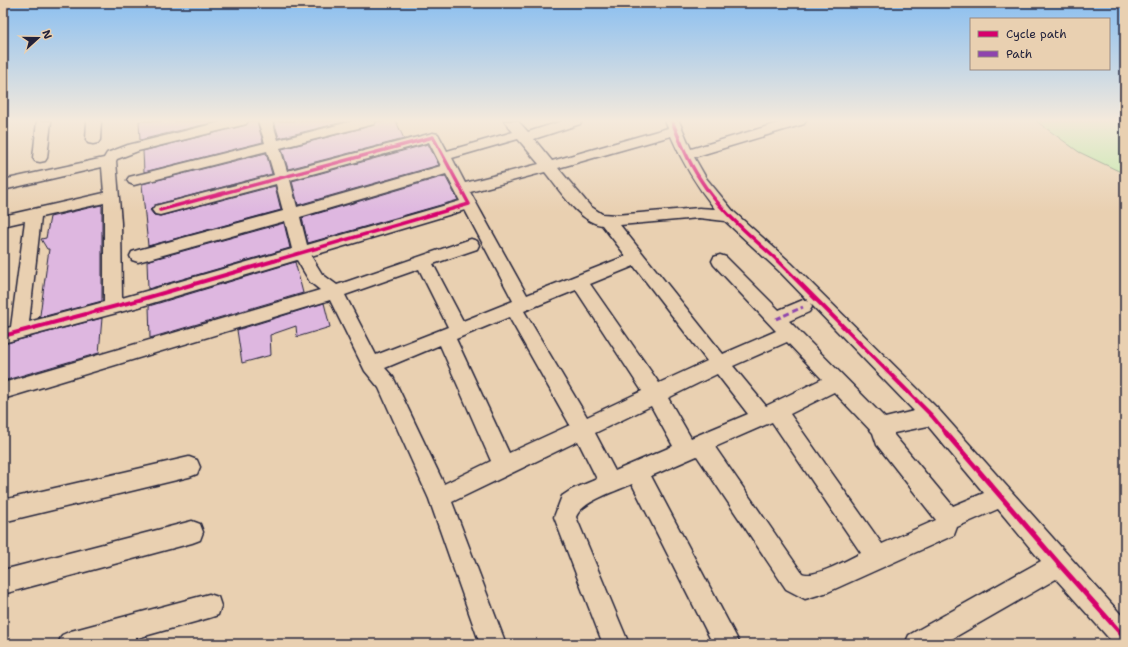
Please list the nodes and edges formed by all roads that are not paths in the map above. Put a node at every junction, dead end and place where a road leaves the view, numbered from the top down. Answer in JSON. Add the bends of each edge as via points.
{"nodes":[{"id":1,"x":41,"y":151,"type":"edge"},
{"id":2,"x":125,"y":151,"type":"edge"},
{"id":3,"x":248,"y":151,"type":"edge"},
{"id":4,"x":275,"y":151,"type":"edge"},
{"id":5,"x":379,"y":151,"type":"edge"},
{"id":6,"x":441,"y":151,"type":"edge"},
{"id":7,"x":479,"y":151,"type":"edge"},
{"id":8,"x":536,"y":151,"type":"edge"},
{"id":9,"x":594,"y":151,"type":"edge"},
{"id":10,"x":685,"y":151,"type":"edge"},
{"id":11,"x":696,"y":151,"type":"edge"},
{"id":12,"x":686,"y":154,"type":"junction"},
{"id":13,"x":40,"y":158,"type":"dead end"},
{"id":14,"x":109,"y":161,"type":"junction"},
{"id":15,"x":447,"y":162,"type":"junction"},
{"id":16,"x":548,"y":166,"type":"junction"},
{"id":17,"x":282,"y":177,"type":"junction"},
{"id":18,"x":134,"y":180,"type":"dead end"},
{"id":19,"x":3,"y":184,"type":"edge"},
{"id":20,"x":462,"y":189,"type":"junction"},
{"id":21,"x":112,"y":196,"type":"junction"},
{"id":22,"x":716,"y":200,"type":"junction"},
{"id":23,"x":469,"y":204,"type":"junction"},
{"id":24,"x":160,"y":210,"type":"dead end"},
{"id":25,"x":699,"y":213,"type":"junction"},
{"id":26,"x":34,"y":214,"type":"junction"},
{"id":27,"x":292,"y":214,"type":"junction"},
{"id":28,"x":729,"y":216,"type":"junction"},
{"id":29,"x":607,"y":220,"type":"junction"},
{"id":30,"x":3,"y":221,"type":"edge"},
{"id":31,"x":471,"y":245,"type":"dead end"},
{"id":32,"x":301,"y":252,"type":"junction"},
{"id":33,"x":138,"y":256,"type":"dead end"},
{"id":34,"x":637,"y":258,"type":"junction"},
{"id":35,"x":423,"y":261,"type":"junction"},
{"id":36,"x":720,"y":261,"type":"dead end"},
{"id":37,"x":580,"y":281,"type":"junction"},
{"id":38,"x":336,"y":292,"type":"junction"},
{"id":39,"x":518,"y":306,"type":"junction"},
{"id":40,"x":113,"y":307,"type":"junction"},
{"id":41,"x":803,"y":307,"type":"dead end"},
{"id":42,"x":782,"y":326,"type":"junction"},
{"id":43,"x":452,"y":333,"type":"junction"},
{"id":44,"x":11,"y":334,"type":"edge"},
{"id":45,"x":720,"y":364,"type":"junction"},
{"id":46,"x":372,"y":365,"type":"junction"},
{"id":47,"x":836,"y":381,"type":"junction"},
{"id":48,"x":3,"y":391,"type":"edge"},
{"id":49,"x":655,"y":394,"type":"junction"},
{"id":50,"x":769,"y":414,"type":"junction"},
{"id":51,"x":932,"y":416,"type":"junction"},
{"id":52,"x":583,"y":429,"type":"junction"},
{"id":53,"x":883,"y":429,"type":"junction"},
{"id":54,"x":694,"y":447,"type":"junction"},
{"id":55,"x":504,"y":466,"type":"junction"},
{"id":56,"x":189,"y":467,"type":"dead end"},
{"id":57,"x":637,"y":472,"type":"junction"},
{"id":58,"x":610,"y":483,"type":"junction"},
{"id":59,"x":439,"y":497,"type":"junction"},
{"id":60,"x":1001,"y":497,"type":"junction"},
{"id":61,"x":3,"y":511,"type":"edge"},
{"id":62,"x":948,"y":519,"type":"junction"},
{"id":63,"x":192,"y":532,"type":"dead end"},
{"id":64,"x":878,"y":558,"type":"junction"},
{"id":65,"x":1059,"y":564,"type":"junction"},
{"id":66,"x":3,"y":582,"type":"edge"},
{"id":67,"x":209,"y":606,"type":"dead end"},
{"id":68,"x":1125,"y":638,"type":"edge"},
{"id":69,"x":71,"y":644,"type":"edge"},
{"id":70,"x":493,"y":644,"type":"edge"},
{"id":71,"x":616,"y":644,"type":"edge"},
{"id":72,"x":727,"y":644,"type":"edge"},
{"id":73,"x":918,"y":644,"type":"edge"}],
"edges":[{"from":1,"to":13,"type":"street"},
{"from":2,"to":14,"type":"street","via":[[112,156]]},
{"from":3,"to":18,"type":"street"},
{"from":4,"to":17,"type":"street"},
{"from":5,"to":17,"type":"street"},
{"from":6,"to":15,"type":"street"},
{"from":7,"to":15,"type":"street"},
{"from":8,"to":16,"type":"street"},
{"from":9,"to":16,"type":"street"},
{"from":10,"to":12,"type":"street"},
{"from":11,"to":12,"type":"street"},
{"from":12,"to":22,"type":"street","via":[[700,180]]},
{"from":14,"to":19,"type":"street"},
{"from":14,"to":21,"type":"street"},
{"from":15,"to":20,"type":"street"},
{"from":15,"to":27,"type":"street"},
{"from":16,"to":20,"type":"street"},
{"from":16,"to":29,"type":"street","via":[[584,210],[599,219]]},
{"from":17,"to":24,"type":"street"},
{"from":17,"to":27,"type":"street"},
{"from":20,"to":23,"type":"street"},
{"from":21,"to":26,"type":"street"},
{"from":21,"to":40,"type":"street"},
{"from":22,"to":25,"type":"street"},
{"from":22,"to":28,"type":"street"},
{"from":23,"to":32,"type":"street"},
{"from":23,"to":39,"type":"street"},
{"from":25,"to":28,"type":"street"},
{"from":25,"to":29,"type":"street"},
{"from":26,"to":30,"type":"street"},
{"from":26,"to":44,"type":"street"},
{"from":27,"to":32,"type":"street"},
{"from":27,"to":33,"type":"street"},
{"from":28,"to":51,"type":"street","via":[[785,267]]},
{"from":29,"to":34,"type":"street"},
{"from":31,"to":35,"type":"street"},
{"from":32,"to":38,"type":"street","via":[[316,278]]},
{"from":32,"to":40,"type":"street"},
{"from":34,"to":37,"type":"street"},
{"from":34,"to":45,"type":"street"},
{"from":35,"to":38,"type":"street"},
{"from":35,"to":43,"type":"street"},
{"from":36,"to":42,"type":"street"},
{"from":37,"to":39,"type":"street"},
{"from":37,"to":49,"type":"street"},
{"from":38,"to":46,"type":"street"},
{"from":38,"to":48,"type":"street"},
{"from":39,"to":43,"type":"street"},
{"from":39,"to":52,"type":"street"},
{"from":40,"to":44,"type":"street"},
{"from":41,"to":42,"type":"street"},
{"from":42,"to":45,"type":"street"},
{"from":42,"to":47,"type":"street"},
{"from":43,"to":46,"type":"street"},
{"from":43,"to":55,"type":"street"},
{"from":45,"to":49,"type":"street"},
{"from":45,"to":50,"type":"street"},
{"from":46,"to":59,"type":"street","via":[[386,383]]},
{"from":47,"to":50,"type":"street"},
{"from":47,"to":53,"type":"street"},
{"from":49,"to":52,"type":"street"},
{"from":49,"to":54,"type":"street"},
{"from":50,"to":54,"type":"street"},
{"from":50,"to":64,"type":"street"},
{"from":51,"to":53,"type":"street","via":[[890,425]]},
{"from":51,"to":60,"type":"street"},
{"from":52,"to":55,"type":"street"},
{"from":52,"to":58,"type":"street"},
{"from":53,"to":62,"type":"street","via":[[884,438]]},
{"from":54,"to":57,"type":"street"},
{"from":54,"to":64,"type":"street","via":[[794,581],[805,587],[820,584]]},
{"from":55,"to":59,"type":"street"},
{"from":56,"to":61,"type":"street"},
{"from":57,"to":58,"type":"street"},
{"from":57,"to":72,"type":"street"},
{"from":58,"to":71,"type":"street","via":[[570,504],[565,517]]},
{"from":59,"to":70,"type":"street"},
{"from":60,"to":62,"type":"street"},
{"from":60,"to":65,"type":"street"},
{"from":62,"to":64,"type":"street","via":[[946,527]]},
{"from":63,"to":66,"type":"street"},
{"from":65,"to":68,"type":"street"},
{"from":65,"to":73,"type":"street"},
{"from":67,"to":69,"type":"street"}]}
